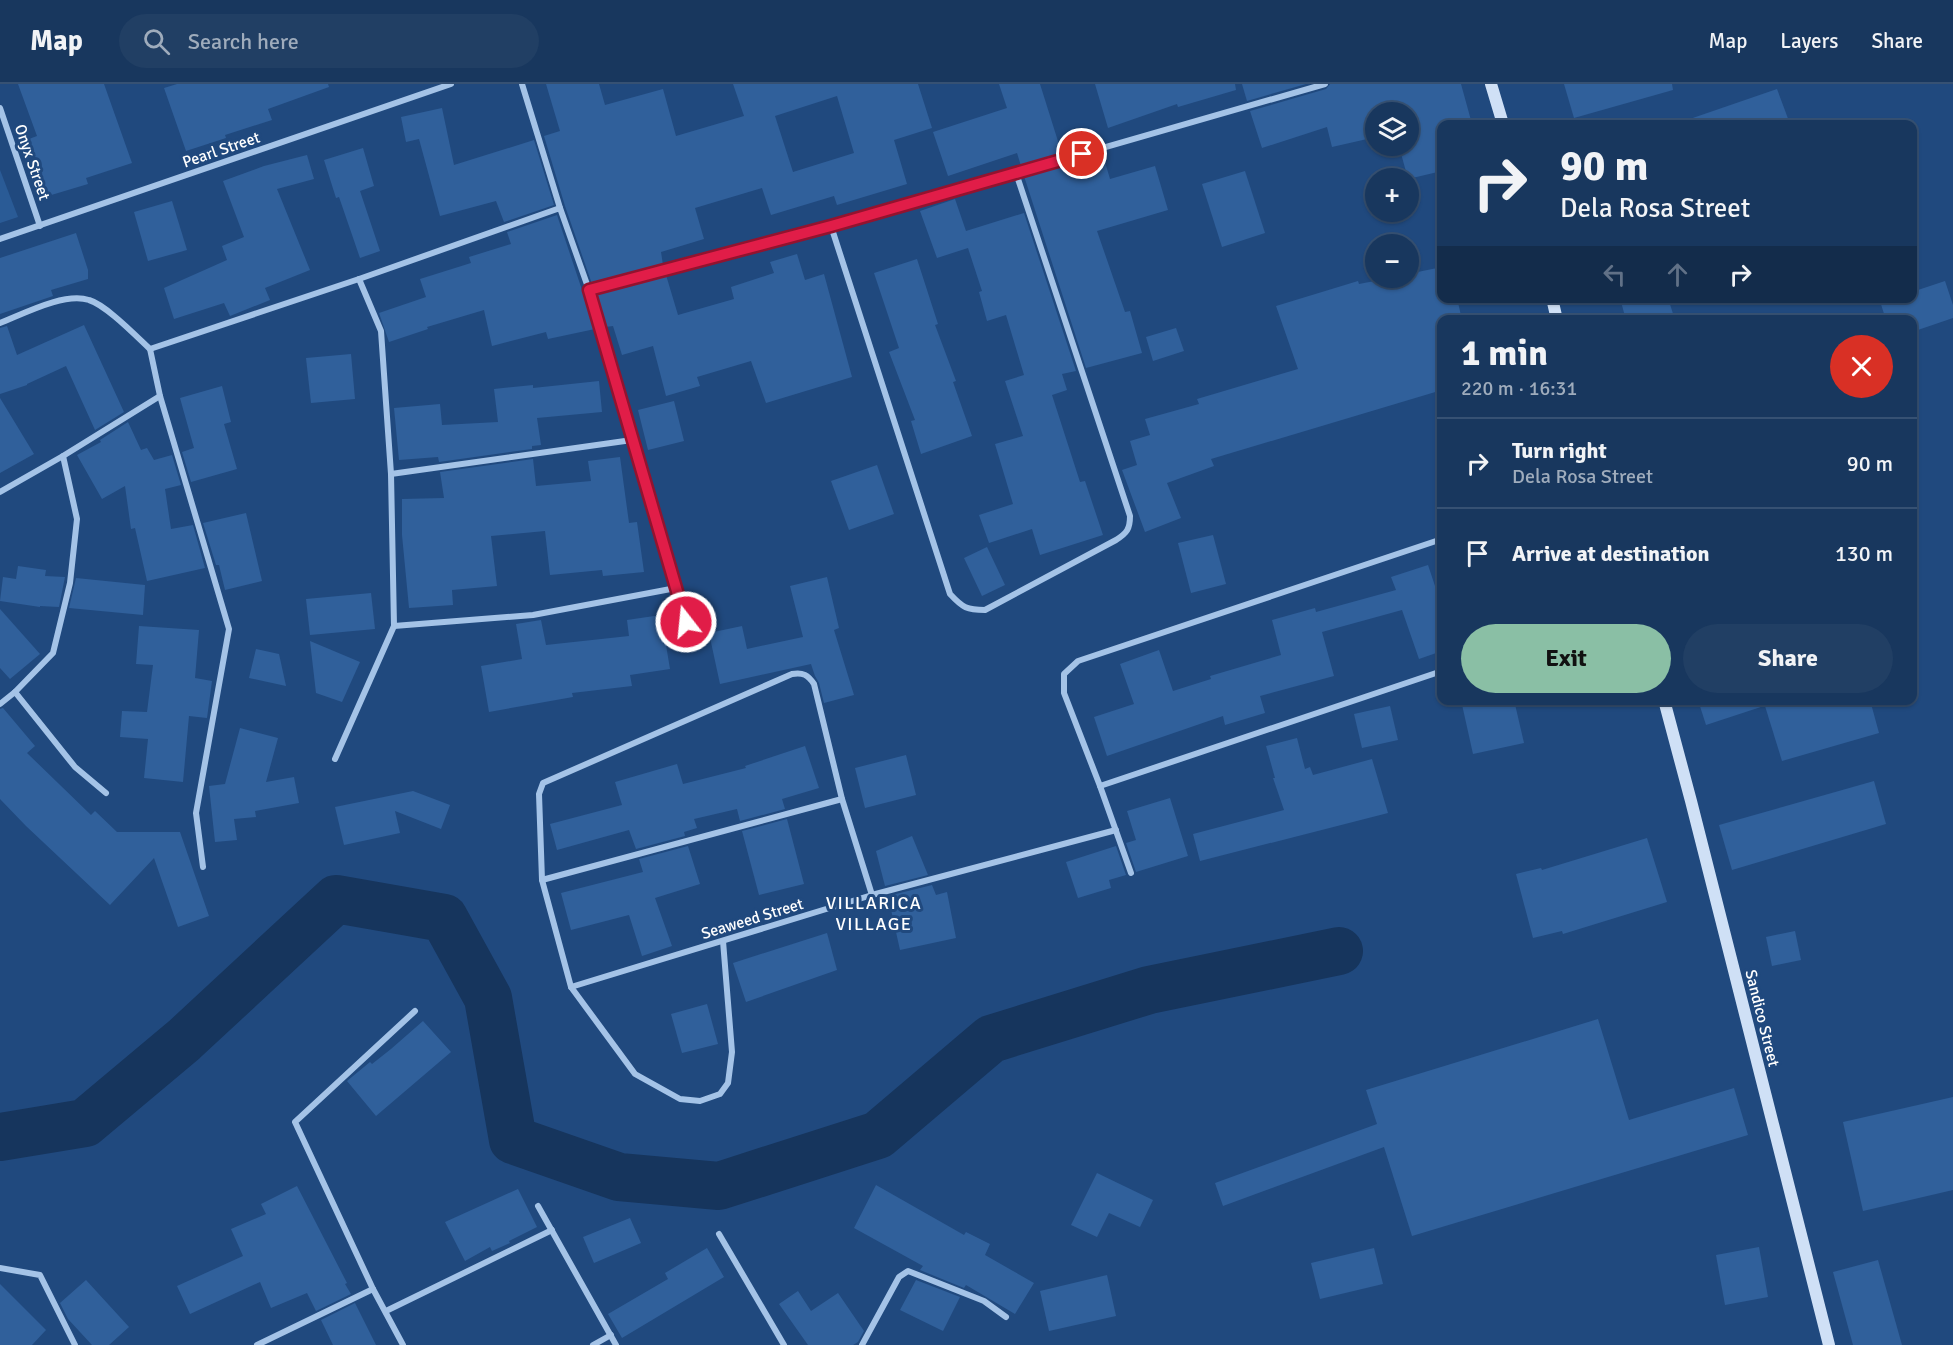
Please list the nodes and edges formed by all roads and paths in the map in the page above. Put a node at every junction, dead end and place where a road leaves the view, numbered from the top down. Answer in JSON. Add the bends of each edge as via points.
{"nodes":[{"id":1,"x":451,"y":84,"type":"edge"},
{"id":2,"x":522,"y":84,"type":"edge"},
{"id":3,"x":1325,"y":84,"type":"edge"},
{"id":4,"x":1491,"y":84,"type":"edge"},
{"id":5,"x":0,"y":108,"type":"edge"},
{"id":6,"x":1502,"y":120,"type":"edge"},
{"id":7,"x":1016,"y":173,"type":"junction"},
{"id":8,"x":560,"y":208,"type":"junction"},
{"id":9,"x":40,"y":226,"type":"junction"},
{"id":10,"x":831,"y":226,"type":"junction"},
{"id":11,"x":0,"y":239,"type":"edge"},
{"id":12,"x":359,"y":279,"type":"junction"},
{"id":13,"x":589,"y":290,"type":"junction"},
{"id":14,"x":0,"y":323,"type":"edge"},
{"id":15,"x":150,"y":349,"type":"junction"},
{"id":16,"x":160,"y":396,"type":"junction"},
{"id":17,"x":632,"y":440,"type":"junction"},
{"id":18,"x":63,"y":456,"type":"junction"},
{"id":19,"x":391,"y":474,"type":"junction"},
{"id":20,"x":0,"y":492,"type":"edge"},
{"id":21,"x":1437,"y":541,"type":"edge"},
{"id":22,"x":676,"y":588,"type":"junction"},
{"id":23,"x":686,"y":622,"type":"dead end"},
{"id":24,"x":394,"y":626,"type":"junction"},
{"id":25,"x":1437,"y":673,"type":"edge"},
{"id":26,"x":15,"y":692,"type":"junction"},
{"id":27,"x":0,"y":704,"type":"edge"},
{"id":28,"x":1665,"y":705,"type":"edge"},
{"id":29,"x":335,"y":759,"type":"dead end"},
{"id":30,"x":1100,"y":786,"type":"junction"},
{"id":31,"x":106,"y":793,"type":"dead end"},
{"id":32,"x":842,"y":798,"type":"junction"},
{"id":33,"x":1116,"y":830,"type":"junction"},
{"id":34,"x":203,"y":867,"type":"dead end"},
{"id":35,"x":1131,"y":873,"type":"dead end"},
{"id":36,"x":542,"y":880,"type":"junction"},
{"id":37,"x":872,"y":896,"type":"junction"},
{"id":38,"x":723,"y":941,"type":"junction"},
{"id":39,"x":571,"y":987,"type":"junction"},
{"id":40,"x":414,"y":1011,"type":"dead end"},
{"id":41,"x":538,"y":1206,"type":"dead end"},
{"id":42,"x":552,"y":1230,"type":"junction"},
{"id":43,"x":719,"y":1234,"type":"dead end"},
{"id":44,"x":0,"y":1268,"type":"edge"},
{"id":45,"x":373,"y":1289,"type":"junction"},
{"id":46,"x":386,"y":1311,"type":"junction"},
{"id":47,"x":1006,"y":1317,"type":"dead end"},
{"id":48,"x":611,"y":1335,"type":"junction"},
{"id":49,"x":75,"y":1345,"type":"edge"},
{"id":50,"x":256,"y":1345,"type":"edge"},
{"id":51,"x":403,"y":1345,"type":"edge"},
{"id":52,"x":593,"y":1345,"type":"edge"},
{"id":53,"x":616,"y":1345,"type":"edge"},
{"id":54,"x":784,"y":1345,"type":"edge"},
{"id":55,"x":862,"y":1345,"type":"edge"},
{"id":56,"x":1829,"y":1345,"type":"edge"}],
"edges":[{"from":1,"to":9,"type":"street","name":"Pearl Street"},
{"from":2,"to":8,"type":"street"},
{"from":3,"to":7,"type":"street"},
{"from":4,"to":6,"type":"main road"},
{"from":5,"to":9,"type":"street","name":"Onyx Street"},
{"from":7,"to":10,"type":"street"},
{"from":7,"to":10,"type":"street","via":[[1130,516],[1130,527],[1116,540],[985,610],[970,610],[950,594]]},
{"from":8,"to":12,"type":"street"},
{"from":8,"to":13,"type":"street"},
{"from":9,"to":11,"type":"street","name":"Pearl Street"},
{"from":10,"to":13,"type":"street"},
{"from":12,"to":15,"type":"street"},
{"from":12,"to":19,"type":"street","via":[[381,331]]},
{"from":13,"to":17,"type":"street"},
{"from":14,"to":15,"type":"street","via":[[62,300],[90,300]]},
{"from":15,"to":16,"type":"street"},
{"from":16,"to":18,"type":"street"},
{"from":16,"to":34,"type":"street","via":[[229,630],[196,813]]},
{"from":17,"to":19,"type":"street"},
{"from":17,"to":22,"type":"street"},
{"from":18,"to":20,"type":"street"},
{"from":18,"to":26,"type":"street","via":[[77,519],[70,583],[53,653]]},
{"from":19,"to":24,"type":"street"},
{"from":21,"to":30,"type":"street","via":[[1078,661],[1064,674],[1064,693]]},
{"from":22,"to":23,"type":"street"},
{"from":22,"to":24,"type":"street","via":[[533,615]]},
{"from":24,"to":29,"type":"street"},
{"from":25,"to":30,"type":"street"},
{"from":26,"to":27,"type":"street"},
{"from":26,"to":31,"type":"street","via":[[75,767]]},
{"from":28,"to":56,"type":"main road","name":"Sandico Street"},
{"from":30,"to":33,"type":"street"},
{"from":32,"to":36,"type":"street"},
{"from":32,"to":36,"type":"street","via":[[814,684],[809,676],[792,674],[543,783],[539,794]]},
{"from":32,"to":37,"type":"street"},
{"from":33,"to":35,"type":"street"},
{"from":33,"to":37,"type":"street","name":"Seaweed Street"},
{"from":36,"to":39,"type":"street"},
{"from":37,"to":38,"type":"street","name":"Seaweed Street"},
{"from":38,"to":39,"type":"street","name":"Seaweed Street"},
{"from":38,"to":39,"type":"street","via":[[732,1052],[728,1083],[720,1094],[700,1101],[681,1099],[635,1074]]},
{"from":40,"to":45,"type":"street","via":[[295,1122]]},
{"from":41,"to":42,"type":"street"},
{"from":42,"to":46,"type":"street"},
{"from":42,"to":48,"type":"street"},
{"from":43,"to":54,"type":"street"},
{"from":44,"to":49,"type":"street","via":[[40,1275]]},
{"from":45,"to":46,"type":"street"},
{"from":45,"to":50,"type":"street"},
{"from":46,"to":51,"type":"street"},
{"from":47,"to":55,"type":"street","via":[[984,1301],[908,1271],[899,1277]]},
{"from":48,"to":52,"type":"street"},
{"from":48,"to":53,"type":"street"}]}
